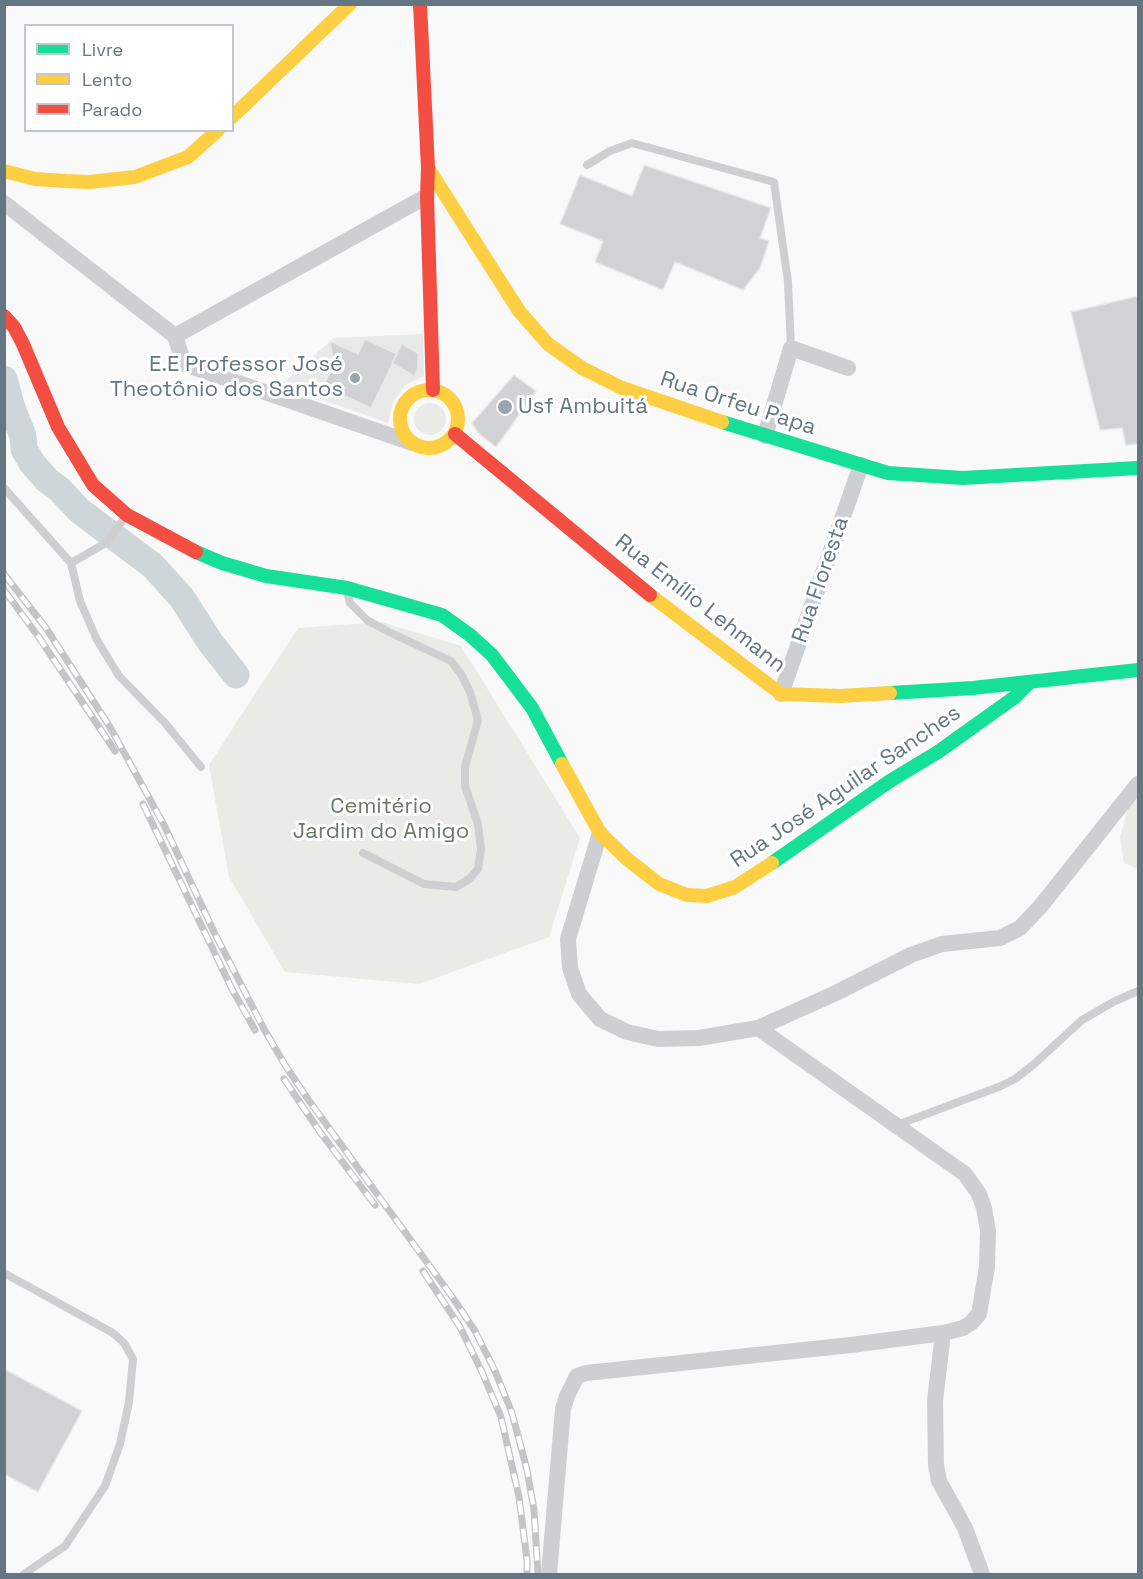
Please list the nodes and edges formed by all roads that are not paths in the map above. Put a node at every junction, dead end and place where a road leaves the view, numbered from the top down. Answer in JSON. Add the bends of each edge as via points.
{"nodes":[{"id":1,"x":350,"y":4,"type":"edge"},
{"id":2,"x":420,"y":4,"type":"edge"},
{"id":3,"x":234,"y":115,"type":"edge"},
{"id":4,"x":216,"y":132,"type":"edge"},
{"id":5,"x":587,"y":165,"type":"dead end"},
{"id":6,"x":428,"y":168,"type":"junction"},
{"id":7,"x":4,"y":171,"type":"edge"},
{"id":8,"x":427,"y":196,"type":"junction"},
{"id":9,"x":4,"y":203,"type":"edge"},
{"id":10,"x":4,"y":316,"type":"edge"},
{"id":11,"x":175,"y":336,"type":"junction"},
{"id":12,"x":791,"y":348,"type":"junction"},
{"id":13,"x":848,"y":368,"type":"dead end"},
{"id":14,"x":433,"y":390,"type":"junction"},
{"id":15,"x":400,"y":425,"type":"junction"},
{"id":16,"x":383,"y":433,"type":"junction"},
{"id":17,"x":455,"y":434,"type":"junction"},
{"id":18,"x":765,"y":436,"type":"junction"},
{"id":19,"x":412,"y":443,"type":"junction"},
{"id":20,"x":861,"y":465,"type":"junction"},
{"id":21,"x":1138,"y":468,"type":"edge"},
{"id":22,"x":4,"y":488,"type":"edge"},
{"id":23,"x":127,"y":515,"type":"junction"},
{"id":24,"x":71,"y":563,"type":"junction"},
{"id":25,"x":347,"y":588,"type":"junction"},
{"id":26,"x":1138,"y":670,"type":"edge"},
{"id":27,"x":1030,"y":682,"type":"junction"},
{"id":28,"x":781,"y":694,"type":"junction"},
{"id":29,"x":201,"y":767,"type":"dead end"},
{"id":30,"x":1138,"y":784,"type":"edge"},
{"id":31,"x":600,"y":833,"type":"junction"},
{"id":32,"x":363,"y":853,"type":"dead end"},
{"id":33,"x":1138,"y":991,"type":"edge"},
{"id":34,"x":758,"y":1028,"type":"junction"},
{"id":35,"x":897,"y":1125,"type":"junction"},
{"id":36,"x":4,"y":1273,"type":"edge"},
{"id":37,"x":943,"y":1333,"type":"junction"},
{"id":38,"x":24,"y":1575,"type":"edge"},
{"id":39,"x":549,"y":1575,"type":"edge"},
{"id":40,"x":982,"y":1575,"type":"edge"}],
"edges":[{"from":1,"to":3,"type":"street"},
{"from":2,"to":6,"type":"street"},
{"from":4,"to":7,"type":"street","via":[[188,157],[135,177],[65,181],[34,179]]},
{"from":5,"to":12,"type":"lane","via":[[632,143],[774,182],[789,282]]},
{"from":6,"to":8,"type":"street"},
{"from":6,"to":18,"type":"street","name":"Rua Orfeu Papa","via":[[519,310],[548,344],[582,368],[622,388]]},
{"from":8,"to":11,"type":"street"},
{"from":8,"to":14,"type":"street"},
{"from":9,"to":11,"type":"street"},
{"from":10,"to":23,"type":"street","name":"Rua José Aguilar Sanches","via":[[23,344],[58,427],[93,485]]},
{"from":11,"to":16,"type":"street","via":[[184,364]]},
{"from":12,"to":13,"type":"street"},
{"from":12,"to":18,"type":"street"},
{"from":14,"to":15,"type":"street","via":[[410,397],[403,405]]},
{"from":14,"to":17,"type":"street","via":[[445,395],[456,408],[459,417]]},
{"from":15,"to":16,"type":"street"},
{"from":15,"to":19,"type":"street"},
{"from":16,"to":19,"type":"street"},
{"from":17,"to":19,"type":"street","via":[[439,447],[429,449]]},
{"from":17,"to":28,"type":"street","name":"Rua Emílio Lehmann","via":[[659,602]]},
{"from":18,"to":20,"type":"street","name":"Rua Orfeu Papa"},
{"from":20,"to":21,"type":"street","name":"Rua Orfeu Papa","via":[[888,473],[963,478]]},
{"from":20,"to":28,"type":"street","name":"Rua Floresta"},
{"from":22,"to":24,"type":"lane"},
{"from":23,"to":24,"type":"lane","via":[[106,543]]},
{"from":23,"to":25,"type":"street","name":"Rua José Aguilar Sanches","via":[[222,563],[267,576]]},
{"from":24,"to":29,"type":"lane","via":[[92,630],[119,676]]},
{"from":25,"to":31,"type":"street","name":"Rua José Aguilar Sanches","via":[[441,615],[492,655],[532,708]]},
{"from":25,"to":32,"type":"lane","via":[[350,603],[367,620],[451,661],[470,692],[478,720],[465,767],[465,786],[478,824],[478,869],[456,887],[424,884]]},
{"from":26,"to":27,"type":"street","name":"Rua Emílio Lehmann"},
{"from":27,"to":28,"type":"street","name":"Rua Emílio Lehmann","via":[[840,696]]},
{"from":27,"to":31,"type":"street","name":"Rua José Aguilar Sanches","via":[[938,752],[735,887],[707,896],[687,895],[659,884]]},
{"from":30,"to":34,"type":"street","via":[[1020,928],[1000,938],[942,944],[911,955]]},
{"from":31,"to":34,"type":"street","via":[[568,939],[570,968],[579,994],[600,1019],[627,1032],[658,1039],[699,1038]]},
{"from":33,"to":35,"type":"lane","via":[[1082,1020],[1015,1079]]},
{"from":34,"to":35,"type":"street"},
{"from":35,"to":37,"type":"street","via":[[965,1174],[984,1208],[987,1267],[979,1314],[963,1328]]},
{"from":36,"to":38,"type":"lane","via":[[113,1333],[133,1359],[123,1433],[105,1486],[65,1546]]},
{"from":37,"to":39,"type":"street","via":[[578,1376],[563,1409]]},
{"from":37,"to":40,"type":"street","via":[[934,1401],[936,1466],[939,1481],[965,1528]]}]}
